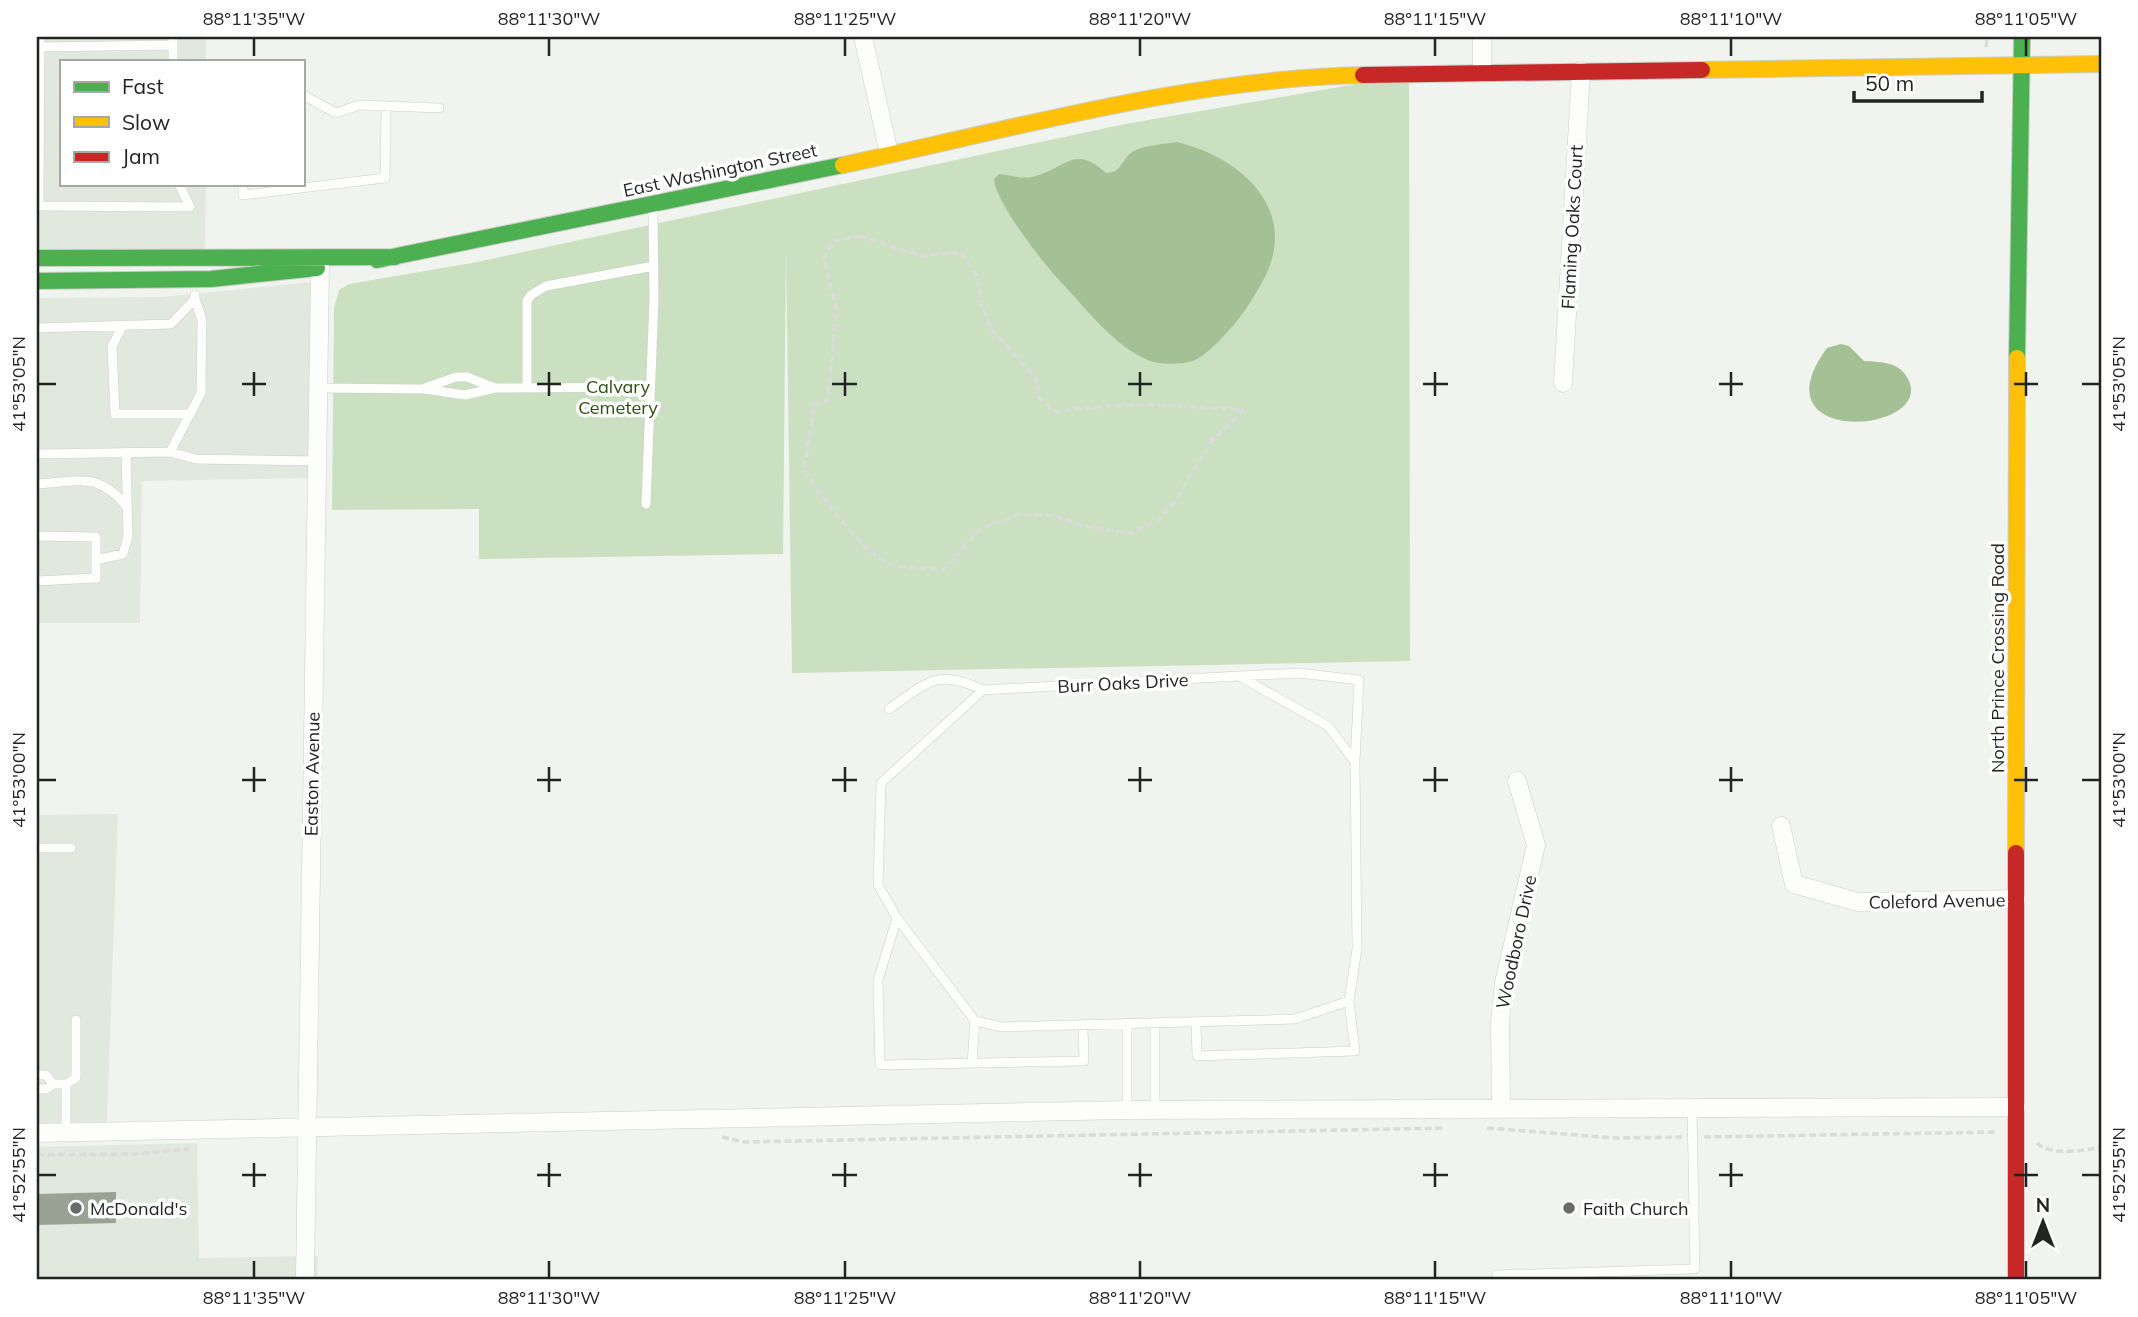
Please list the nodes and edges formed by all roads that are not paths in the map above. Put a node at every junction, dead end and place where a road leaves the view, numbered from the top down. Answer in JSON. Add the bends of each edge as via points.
{"nodes":[{"id":1,"x":863,"y":37,"type":"edge"},
{"id":2,"x":1482,"y":37,"type":"edge"},
{"id":3,"x":2022,"y":37,"type":"edge"},
{"id":4,"x":173,"y":41,"type":"edge"},
{"id":5,"x":40,"y":42,"type":"edge"},
{"id":6,"x":173,"y":60,"type":"edge"},
{"id":7,"x":2022,"y":64,"type":"junction"},
{"id":8,"x":2101,"y":64,"type":"edge"},
{"id":9,"x":1581,"y":71,"type":"junction"},
{"id":10,"x":1482,"y":73,"type":"junction"},
{"id":11,"x":304,"y":96,"type":"edge"},
{"id":12,"x":386,"y":106,"type":"junction"},
{"id":13,"x":439,"y":108,"type":"dead end"},
{"id":14,"x":889,"y":153,"type":"junction"},
{"id":15,"x":180,"y":186,"type":"edge"},
{"id":16,"x":243,"y":186,"type":"edge"},
{"id":17,"x":653,"y":205,"type":"junction"},
{"id":18,"x":395,"y":257,"type":"junction"},
{"id":19,"x":37,"y":258,"type":"edge"},
{"id":20,"x":654,"y":266,"type":"junction"},
{"id":21,"x":320,"y":268,"type":"junction"},
{"id":22,"x":194,"y":279,"type":"junction"},
{"id":23,"x":37,"y":281,"type":"edge"},
{"id":24,"x":195,"y":299,"type":"junction"},
{"id":25,"x":122,"y":327,"type":"junction"},
{"id":26,"x":37,"y":328,"type":"edge"},
{"id":27,"x":1563,"y":383,"type":"dead end"},
{"id":28,"x":649,"y":387,"type":"junction"},
{"id":29,"x":318,"y":388,"type":"junction"},
{"id":30,"x":422,"y":388,"type":"junction"},
{"id":31,"x":495,"y":388,"type":"junction"},
{"id":32,"x":527,"y":388,"type":"junction"},
{"id":33,"x":191,"y":414,"type":"junction"},
{"id":34,"x":126,"y":452,"type":"junction"},
{"id":35,"x":170,"y":452,"type":"junction"},
{"id":36,"x":37,"y":454,"type":"edge"},
{"id":37,"x":317,"y":461,"type":"junction"},
{"id":38,"x":37,"y":484,"type":"edge"},
{"id":39,"x":646,"y":504,"type":"dead end"},
{"id":40,"x":127,"y":507,"type":"junction"},
{"id":41,"x":37,"y":537,"type":"edge"},
{"id":42,"x":96,"y":560,"type":"junction"},
{"id":43,"x":37,"y":581,"type":"edge"},
{"id":44,"x":1239,"y":676,"type":"junction"},
{"id":45,"x":983,"y":690,"type":"junction"},
{"id":46,"x":889,"y":709,"type":"dead end"},
{"id":47,"x":1355,"y":762,"type":"junction"},
{"id":48,"x":1517,"y":781,"type":"dead end"},
{"id":49,"x":1781,"y":826,"type":"dead end"},
{"id":50,"x":37,"y":848,"type":"edge"},
{"id":51,"x":71,"y":848,"type":"dead end"},
{"id":52,"x":2016,"y":899,"type":"junction"},
{"id":53,"x":897,"y":918,"type":"junction"},
{"id":54,"x":1349,"y":1001,"type":"junction"},
{"id":55,"x":76,"y":1020,"type":"dead end"},
{"id":56,"x":975,"y":1021,"type":"junction"},
{"id":57,"x":1196,"y":1023,"type":"junction"},
{"id":58,"x":1127,"y":1025,"type":"junction"},
{"id":59,"x":1155,"y":1025,"type":"junction"},
{"id":60,"x":1083,"y":1026,"type":"junction"},
{"id":61,"x":972,"y":1063,"type":"junction"},
{"id":62,"x":37,"y":1075,"type":"edge"},
{"id":63,"x":53,"y":1084,"type":"junction"},
{"id":64,"x":66,"y":1084,"type":"junction"},
{"id":65,"x":37,"y":1089,"type":"edge"},
{"id":66,"x":1501,"y":1107,"type":"junction"},
{"id":67,"x":2016,"y":1107,"type":"junction"},
{"id":68,"x":1127,"y":1110,"type":"junction"},
{"id":69,"x":1156,"y":1110,"type":"junction"},
{"id":70,"x":1692,"y":1110,"type":"junction"},
{"id":71,"x":306,"y":1129,"type":"junction"},
{"id":72,"x":66,"y":1132,"type":"junction"},
{"id":73,"x":37,"y":1133,"type":"edge"},
{"id":74,"x":1536,"y":1277,"type":"edge"},
{"id":75,"x":305,"y":1280,"type":"edge"},
{"id":76,"x":1497,"y":1280,"type":"edge"},
{"id":77,"x":2016,"y":1280,"type":"edge"}],
"edges":[{"from":1,"to":14,"type":"street"},
{"from":2,"to":10,"type":"street"},
{"from":3,"to":7,"type":"main road","name":"North Prince Crossing Road"},
{"from":4,"to":5,"type":"lane"},
{"from":4,"to":6,"type":"lane"},
{"from":5,"to":15,"type":"lane","via":[[39,206],[190,207]]},
{"from":7,"to":8,"type":"main road","name":"East Washington Street"},
{"from":7,"to":9,"type":"main road","name":"East Washington Street"},
{"from":7,"to":52,"type":"main road","name":"North Prince Crossing Road"},
{"from":9,"to":10,"type":"main road","name":"East Washington Street"},
{"from":9,"to":27,"type":"street","name":"Flaming Oaks Court"},
{"from":10,"to":14,"type":"main road","name":"East Washington Street","via":[[1337,76],[1187,93]]},
{"from":11,"to":12,"type":"lane","via":[[336,113],[359,105]]},
{"from":12,"to":13,"type":"lane"},
{"from":12,"to":16,"type":"lane","via":[[385,178],[243,195]]},
{"from":14,"to":17,"type":"main road","name":"East Washington Street"},
{"from":17,"to":18,"type":"main road","name":"East Washington Street"},
{"from":17,"to":20,"type":"lane"},
{"from":18,"to":19,"type":"main road"},
{"from":18,"to":21,"type":"main road","name":"East Washington Street"},
{"from":20,"to":28,"type":"lane"},
{"from":20,"to":32,"type":"lane","via":[[545,286],[531,295],[526,309]]},
{"from":21,"to":22,"type":"main road","name":"East Washington Street"},
{"from":21,"to":29,"type":"street","name":"Easton Avenue"},
{"from":22,"to":23,"type":"main road","name":"East Washington Street"},
{"from":22,"to":24,"type":"lane"},
{"from":24,"to":25,"type":"lane","via":[[171,324]]},
{"from":24,"to":33,"type":"lane","via":[[202,320],[201,393]]},
{"from":25,"to":26,"type":"lane"},
{"from":25,"to":33,"type":"lane","via":[[112,346],[115,414]]},
{"from":28,"to":32,"type":"lane"},
{"from":28,"to":39,"type":"lane"},
{"from":29,"to":30,"type":"lane"},
{"from":29,"to":37,"type":"street","name":"Easton Avenue"},
{"from":30,"to":31,"type":"lane","via":[[464,395]]},
{"from":30,"to":31,"type":"lane","via":[[467,377]]},
{"from":31,"to":32,"type":"lane"},
{"from":33,"to":35,"type":"lane"},
{"from":34,"to":35,"type":"lane"},
{"from":34,"to":36,"type":"lane"},
{"from":34,"to":40,"type":"lane"},
{"from":35,"to":37,"type":"lane","via":[[196,458]]},
{"from":37,"to":71,"type":"street","name":"Easton Avenue"},
{"from":38,"to":40,"type":"lane","via":[[92,481],[111,487]]},
{"from":40,"to":42,"type":"lane","via":[[123,554]]},
{"from":41,"to":42,"type":"lane","via":[[96,537]]},
{"from":42,"to":43,"type":"lane","via":[[96,578]]},
{"from":44,"to":45,"type":"lane","name":"Burr Oaks Drive"},
{"from":44,"to":47,"type":"lane","via":[[1328,726]]},
{"from":44,"to":47,"type":"lane","name":"Burr Oaks Drive","via":[[1299,673],[1359,680]]},
{"from":45,"to":46,"type":"lane","via":[[956,677],[927,682]]},
{"from":45,"to":53,"type":"lane","via":[[880,783],[878,886]]},
{"from":47,"to":54,"type":"lane","via":[[1357,949]]},
{"from":48,"to":66,"type":"street","name":"Woodboro Drive","via":[[1536,845],[1504,983]]},
{"from":49,"to":52,"type":"street","name":"Coleford Avenue","via":[[1794,884],[1858,902]]},
{"from":50,"to":51,"type":"lane"},
{"from":52,"to":67,"type":"main road","name":"North Prince Crossing Road"},
{"from":53,"to":56,"type":"lane"},
{"from":53,"to":61,"type":"lane","via":[[877,980],[880,1065]]},
{"from":54,"to":57,"type":"lane","via":[[1295,1019]]},
{"from":54,"to":57,"type":"lane","via":[[1354,1051],[1197,1056]]},
{"from":55,"to":64,"type":"lane","via":[[76,1078]]},
{"from":56,"to":60,"type":"lane","via":[[1002,1027]]},
{"from":56,"to":61,"type":"lane"},
{"from":57,"to":59,"type":"lane"},
{"from":58,"to":59,"type":"lane"},
{"from":58,"to":60,"type":"lane"},
{"from":58,"to":68,"type":"lane"},
{"from":59,"to":69,"type":"lane"},
{"from":60,"to":61,"type":"lane","via":[[1084,1061]]},
{"from":62,"to":63,"type":"lane","via":[[46,1075]]},
{"from":63,"to":64,"type":"lane"},
{"from":63,"to":65,"type":"lane"},
{"from":64,"to":72,"type":"lane"},
{"from":66,"to":69,"type":"street"},
{"from":66,"to":70,"type":"street"},
{"from":67,"to":70,"type":"street"},
{"from":67,"to":77,"type":"main road","name":"North Prince Crossing Road"},
{"from":68,"to":69,"type":"street"},
{"from":68,"to":71,"type":"street"},
{"from":70,"to":74,"type":"lane","via":[[1695,1269]]},
{"from":71,"to":72,"type":"street"},
{"from":71,"to":75,"type":"street","name":"Easton Avenue"},
{"from":72,"to":73,"type":"street"},
{"from":74,"to":76,"type":"lane","via":[[1497,1275]]}]}
